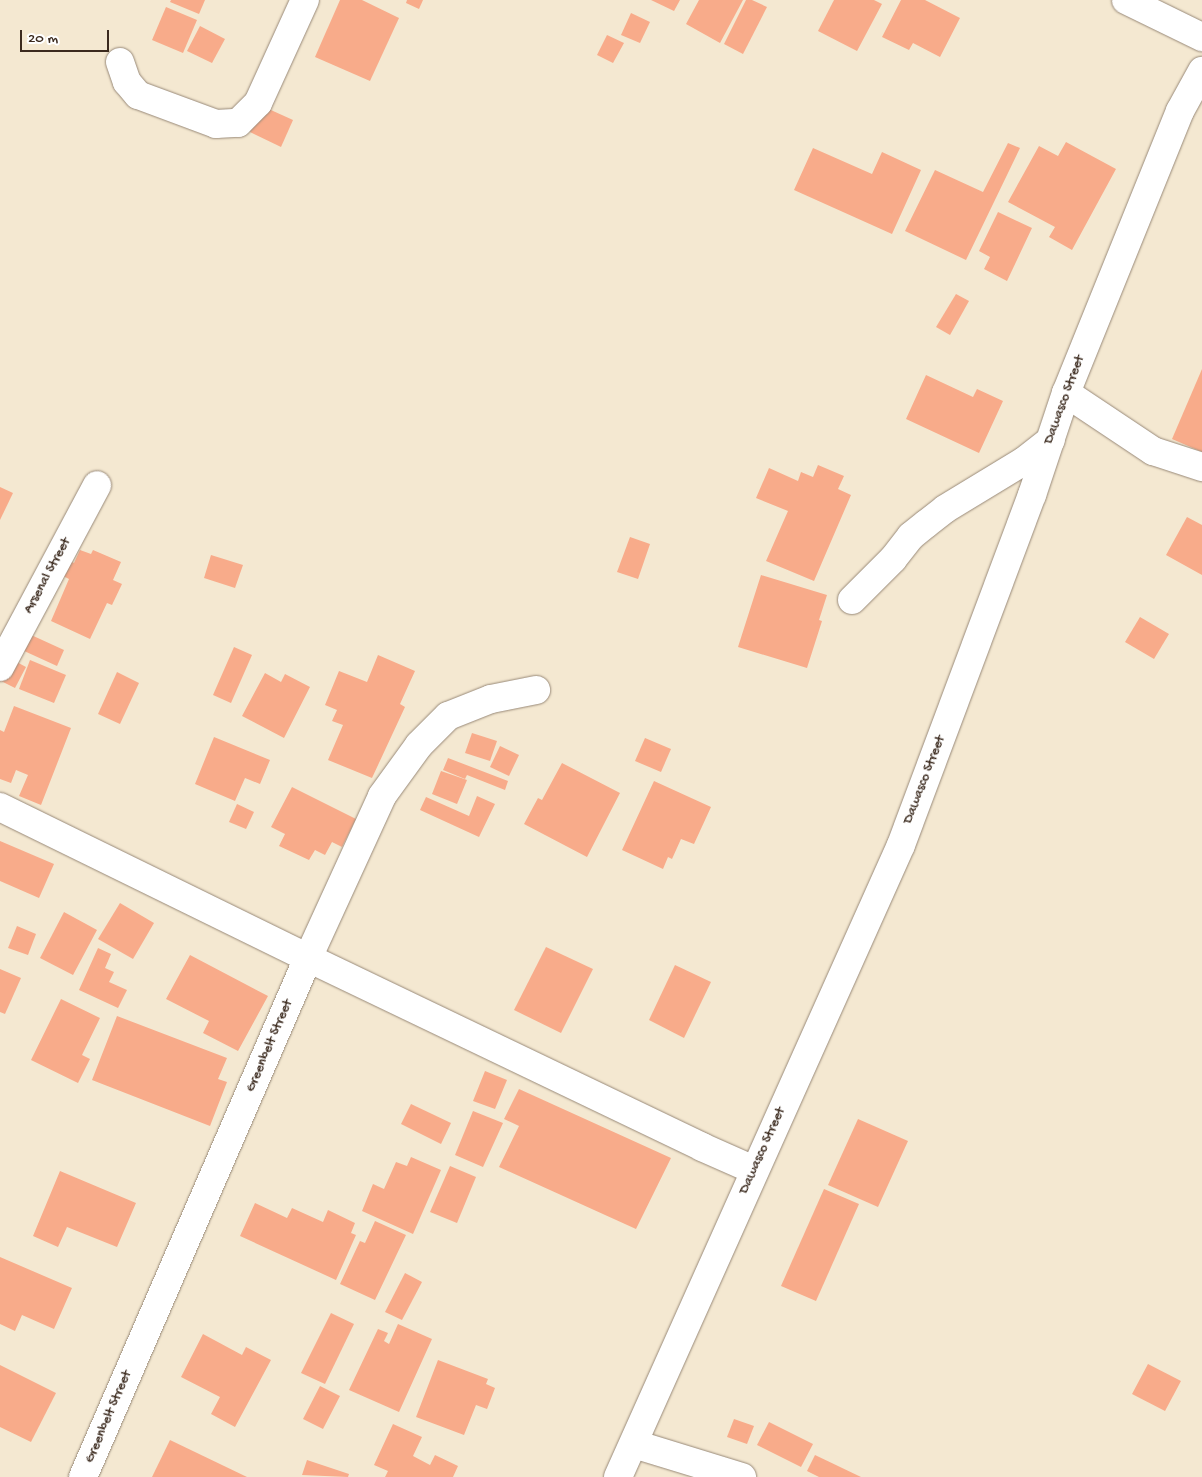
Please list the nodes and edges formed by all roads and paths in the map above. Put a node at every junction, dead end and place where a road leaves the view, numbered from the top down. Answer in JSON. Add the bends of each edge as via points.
{"nodes":[{"id":1,"x":305,"y":0,"type":"edge"},
{"id":2,"x":1126,"y":0,"type":"edge"},
{"id":3,"x":1202,"y":37,"type":"edge"},
{"id":4,"x":120,"y":62,"type":"dead end"},
{"id":5,"x":1202,"y":70,"type":"edge"},
{"id":6,"x":1066,"y":393,"type":"junction"},
{"id":7,"x":1051,"y":440,"type":"junction"},
{"id":8,"x":1202,"y":467,"type":"edge"},
{"id":9,"x":97,"y":485,"type":"dead end"},
{"id":10,"x":852,"y":600,"type":"dead end"},
{"id":11,"x":0,"y":667,"type":"edge"},
{"id":12,"x":536,"y":690,"type":"dead end"},
{"id":13,"x":0,"y":807,"type":"edge"},
{"id":14,"x":308,"y":958,"type":"junction"},
{"id":15,"x":754,"y":1170,"type":"junction"},
{"id":16,"x":634,"y":1444,"type":"junction"},
{"id":17,"x":83,"y":1477,"type":"edge"},
{"id":18,"x":618,"y":1477,"type":"edge"},
{"id":19,"x":742,"y":1477,"type":"edge"}],
"edges":[{"from":1,"to":4,"type":"street","via":[[258,103],[238,122],[216,124],[138,95],[127,82]]},
{"from":2,"to":3,"type":"street"},
{"from":5,"to":6,"type":"street","name":"Dawasco Street","via":[[1180,110]]},
{"from":6,"to":7,"type":"street","name":"Dawasco Street"},
{"from":6,"to":8,"type":"street","via":[[1153,452]]},
{"from":7,"to":10,"type":"street","via":[[1024,461],[945,509],[911,536]]},
{"from":7,"to":15,"type":"street","name":"Dawasco Street","via":[[900,845]]},
{"from":9,"to":11,"type":"street","name":"Arsenal Street"},
{"from":12,"to":14,"type":"street","name":"Greenbelt Street","via":[[491,700],[448,716],[419,745],[382,796]]},
{"from":13,"to":14,"type":"street"},
{"from":14,"to":15,"type":"street"},
{"from":14,"to":17,"type":"street","name":"Greenbelt Street"},
{"from":15,"to":16,"type":"street","name":"Dawasco Street"},
{"from":16,"to":18,"type":"street","name":"Dawasco Street"},
{"from":16,"to":19,"type":"street"}]}
